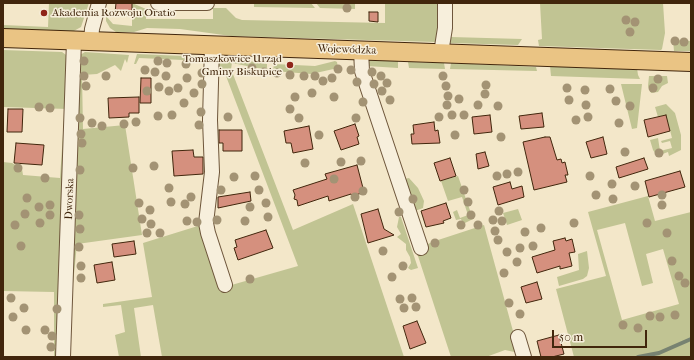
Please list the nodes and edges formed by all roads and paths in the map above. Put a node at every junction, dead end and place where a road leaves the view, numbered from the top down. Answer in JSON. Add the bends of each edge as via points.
{"nodes":[{"id":1,"x":99,"y":3,"type":"edge"},
{"id":2,"x":158,"y":3,"type":"edge"},
{"id":3,"x":207,"y":3,"type":"edge"},
{"id":4,"x":445,"y":3,"type":"edge"},
{"id":5,"x":3,"y":38,"type":"edge"},
{"id":6,"x":82,"y":41,"type":"junction"},
{"id":7,"x":212,"y":46,"type":"junction"},
{"id":8,"x":361,"y":50,"type":"junction"},
{"id":9,"x":441,"y":53,"type":"junction"},
{"id":10,"x":691,"y":62,"type":"edge"},
{"id":11,"x":421,"y":248,"type":"dead end"},
{"id":12,"x":225,"y":285,"type":"dead end"},
{"id":13,"x":518,"y":338,"type":"dead end"},
{"id":14,"x":63,"y":357,"type":"edge"},
{"id":15,"x":524,"y":357,"type":"edge"}],
"edges":[{"from":1,"to":6,"type":"street","name":"Dworska","via":[[92,29]]},
{"from":2,"to":3,"type":"street"},
{"from":4,"to":9,"type":"street"},
{"from":5,"to":6,"type":"main road","name":"Wojewódzka"},
{"from":6,"to":7,"type":"main road","name":"Wojewódzka"},
{"from":6,"to":14,"type":"street","name":"Dworska"},
{"from":7,"to":8,"type":"main road","name":"Wojewódzka"},
{"from":7,"to":12,"type":"street","via":[[212,172],[206,223]]},
{"from":8,"to":9,"type":"main road","name":"Wojewódzka"},
{"from":8,"to":11,"type":"street","via":[[362,71]]},
{"from":9,"to":10,"type":"main road","name":"Wojewódzka"},
{"from":13,"to":15,"type":"street"}]}
